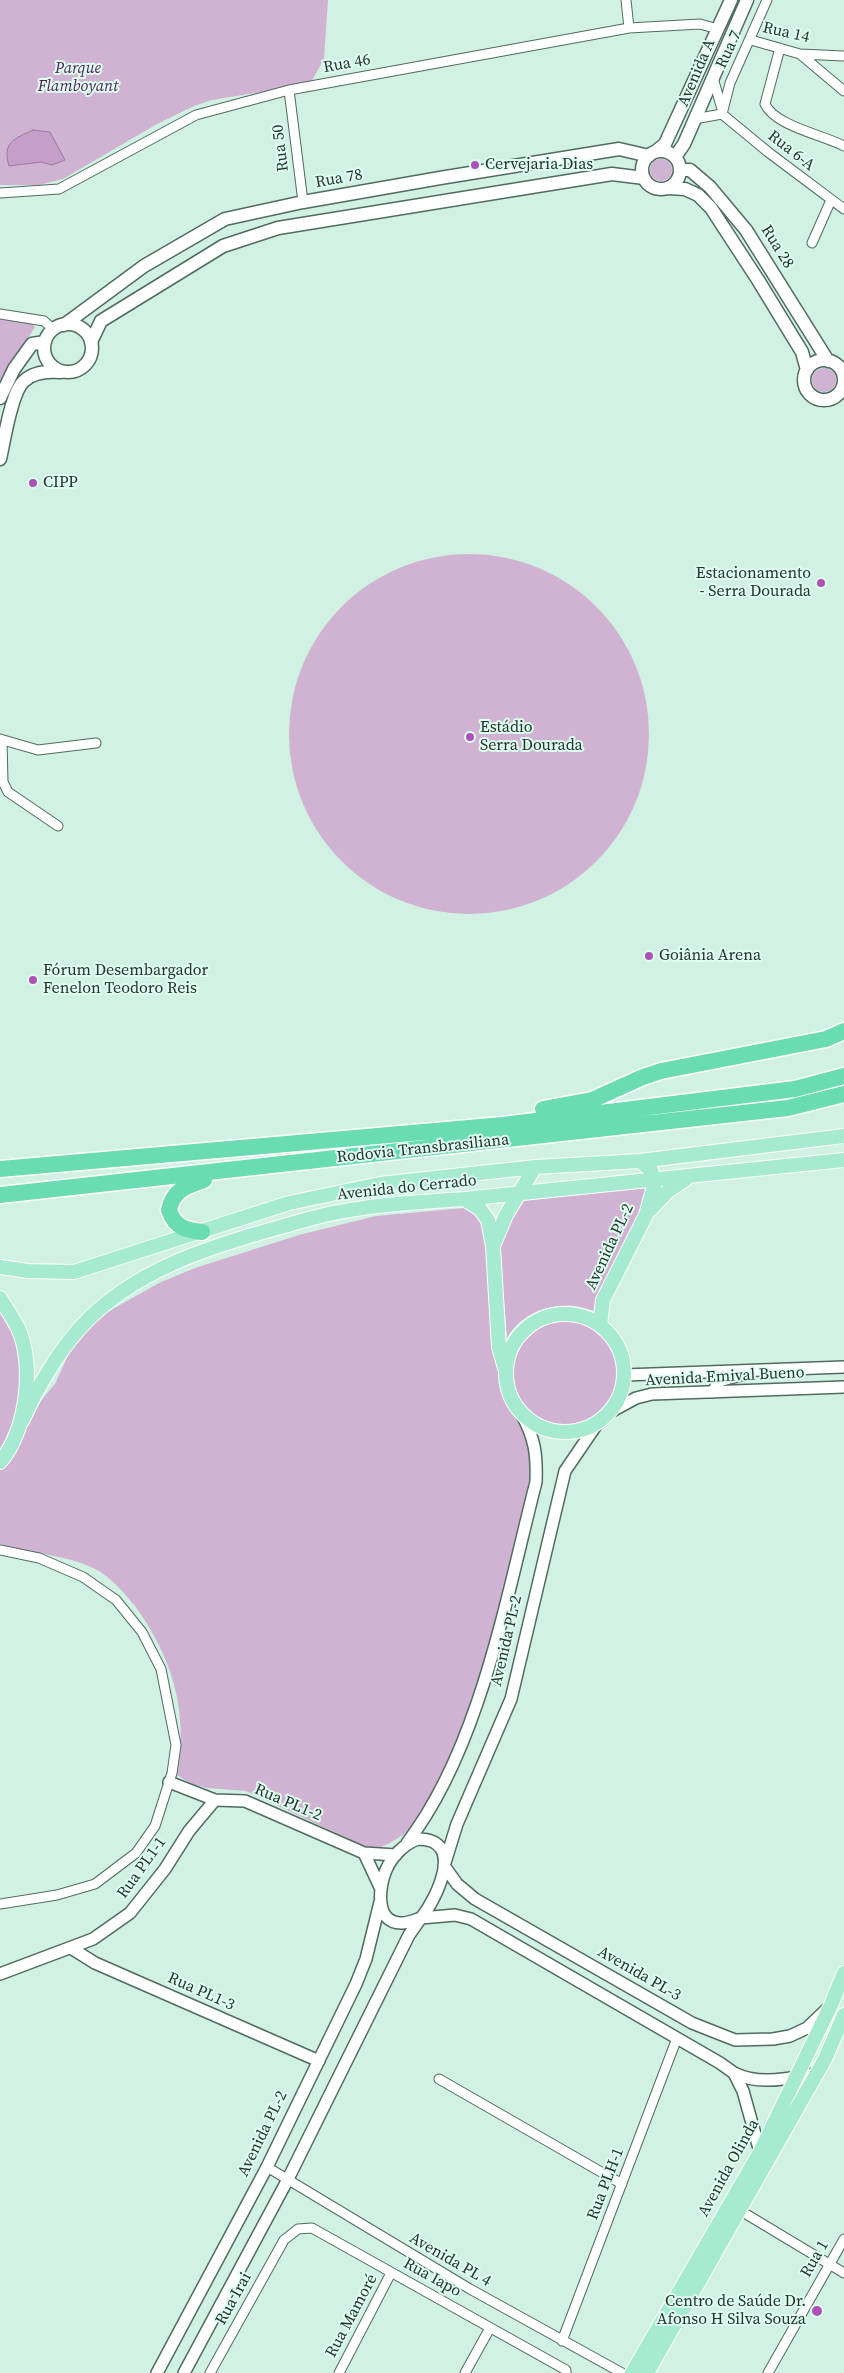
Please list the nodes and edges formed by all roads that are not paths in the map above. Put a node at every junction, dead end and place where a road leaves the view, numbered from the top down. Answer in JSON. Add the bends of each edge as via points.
{"nodes":[{"id":1,"x":626,"y":0,"type":"edge"},
{"id":2,"x":731,"y":0,"type":"edge"},
{"id":3,"x":746,"y":0,"type":"edge"},
{"id":4,"x":767,"y":0,"type":"edge"},
{"id":5,"x":629,"y":28,"type":"junction"},
{"id":6,"x":718,"y":29,"type":"junction"},
{"id":7,"x":751,"y":40,"type":"junction"},
{"id":8,"x":780,"y":48,"type":"junction"},
{"id":9,"x":800,"y":54,"type":"junction"},
{"id":10,"x":844,"y":56,"type":"edge"},
{"id":11,"x":712,"y":78,"type":"junction"},
{"id":12,"x":288,"y":90,"type":"junction"},
{"id":13,"x":844,"y":91,"type":"edge"},
{"id":14,"x":722,"y":114,"type":"junction"},
{"id":15,"x":694,"y":120,"type":"junction"},
{"id":16,"x":844,"y":146,"type":"edge"},
{"id":17,"x":652,"y":154,"type":"junction"},
{"id":18,"x":675,"y":157,"type":"junction"},
{"id":19,"x":680,"y":170,"type":"junction"},
{"id":20,"x":644,"y":178,"type":"junction"},
{"id":21,"x":668,"y":188,"type":"junction"},
{"id":22,"x":0,"y":193,"type":"edge"},
{"id":23,"x":831,"y":200,"type":"junction"},
{"id":24,"x":303,"y":202,"type":"junction"},
{"id":25,"x":844,"y":209,"type":"edge"},
{"id":26,"x":812,"y":242,"type":"dead end"},
{"id":27,"x":0,"y":314,"type":"edge"},
{"id":28,"x":59,"y":327,"type":"junction"},
{"id":29,"x":45,"y":342,"type":"junction"},
{"id":30,"x":91,"y":342,"type":"junction"},
{"id":31,"x":828,"y":360,"type":"junction"},
{"id":32,"x":807,"y":370,"type":"junction"},
{"id":33,"x":62,"y":372,"type":"junction"},
{"id":34,"x":844,"y":378,"type":"edge"},
{"id":35,"x":0,"y":398,"type":"edge"},
{"id":36,"x":832,"y":398,"type":"junction"},
{"id":37,"x":844,"y":404,"type":"edge"},
{"id":38,"x":0,"y":460,"type":"edge"},
{"id":39,"x":1,"y":739,"type":"edge"},
{"id":40,"x":96,"y":742,"type":"dead end"},
{"id":41,"x":58,"y":826,"type":"dead end"},
{"id":42,"x":844,"y":1031,"type":"edge"},
{"id":43,"x":844,"y":1076,"type":"edge"},
{"id":44,"x":844,"y":1094,"type":"edge"},
{"id":45,"x":465,"y":1129,"type":"junction"},
{"id":46,"x":844,"y":1136,"type":"edge"},
{"id":47,"x":844,"y":1160,"type":"edge"},
{"id":48,"x":640,"y":1161,"type":"junction"},
{"id":49,"x":535,"y":1168,"type":"junction"},
{"id":50,"x":0,"y":1170,"type":"edge"},
{"id":51,"x":234,"y":1170,"type":"junction"},
{"id":52,"x":690,"y":1177,"type":"junction"},
{"id":53,"x":655,"y":1180,"type":"junction"},
{"id":54,"x":518,"y":1194,"type":"junction"},
{"id":55,"x":0,"y":1196,"type":"edge"},
{"id":56,"x":464,"y":1200,"type":"junction"},
{"id":57,"x":646,"y":1215,"type":"junction"},
{"id":58,"x":202,"y":1232,"type":"junction"},
{"id":59,"x":493,"y":1246,"type":"junction"},
{"id":60,"x":0,"y":1267,"type":"edge"},
{"id":61,"x":0,"y":1298,"type":"edge"},
{"id":62,"x":600,"y":1325,"type":"junction"},
{"id":63,"x":844,"y":1367,"type":"edge"},
{"id":64,"x":745,"y":1371,"type":"junction"},
{"id":65,"x":506,"y":1373,"type":"junction"},
{"id":66,"x":625,"y":1375,"type":"junction"},
{"id":67,"x":844,"y":1387,"type":"edge"},
{"id":68,"x":713,"y":1392,"type":"junction"},
{"id":69,"x":612,"y":1411,"type":"junction"},
{"id":70,"x":521,"y":1413,"type":"junction"},
{"id":71,"x":22,"y":1421,"type":"junction"},
{"id":72,"x":597,"y":1424,"type":"junction"},
{"id":73,"x":0,"y":1462,"type":"edge"},
{"id":74,"x":0,"y":1550,"type":"edge"},
{"id":75,"x":169,"y":1782,"type":"junction"},
{"id":76,"x":215,"y":1800,"type":"junction"},
{"id":77,"x":407,"y":1843,"type":"junction"},
{"id":78,"x":364,"y":1853,"type":"junction"},
{"id":79,"x":396,"y":1855,"type":"junction"},
{"id":80,"x":445,"y":1866,"type":"junction"},
{"id":81,"x":380,"y":1887,"type":"junction"},
{"id":82,"x":380,"y":1902,"type":"junction"},
{"id":83,"x":0,"y":1904,"type":"edge"},
{"id":84,"x":421,"y":1918,"type":"junction"},
{"id":85,"x":71,"y":1948,"type":"junction"},
{"id":86,"x":0,"y":1974,"type":"edge"},
{"id":87,"x":843,"y":1976,"type":"edge"},
{"id":88,"x":831,"y":2006,"type":"junction"},
{"id":89,"x":844,"y":2015,"type":"edge"},
{"id":90,"x":677,"y":2038,"type":"junction"},
{"id":91,"x":319,"y":2061,"type":"junction"},
{"id":92,"x":734,"y":2073,"type":"junction"},
{"id":93,"x":816,"y":2074,"type":"junction"},
{"id":94,"x":796,"y":2077,"type":"junction"},
{"id":95,"x":439,"y":2080,"type":"dead end"},
{"id":96,"x":760,"y":2152,"type":"junction"},
{"id":97,"x":267,"y":2168,"type":"junction"},
{"id":98,"x":287,"y":2181,"type":"junction"},
{"id":99,"x":622,"y":2184,"type":"junction"},
{"id":100,"x":735,"y":2207,"type":"junction"},
{"id":101,"x":844,"y":2239,"type":"edge"},
{"id":102,"x":284,"y":2240,"type":"joint"},
{"id":103,"x":829,"y":2265,"type":"junction"},
{"id":104,"x":391,"y":2273,"type":"junction"},
{"id":105,"x":844,"y":2273,"type":"edge"},
{"id":106,"x":490,"y":2328,"type":"junction"},
{"id":107,"x":562,"y":2341,"type":"junction"},
{"id":108,"x":566,"y":2372,"type":"edge"},
{"id":109,"x":157,"y":2373,"type":"edge"},
{"id":110,"x":184,"y":2373,"type":"edge"},
{"id":111,"x":210,"y":2373,"type":"edge"},
{"id":112,"x":339,"y":2373,"type":"edge"},
{"id":113,"x":465,"y":2373,"type":"edge"},
{"id":114,"x":622,"y":2373,"type":"edge"},
{"id":115,"x":632,"y":2373,"type":"edge"},
{"id":116,"x":647,"y":2373,"type":"edge"},
{"id":117,"x":768,"y":2373,"type":"edge"}],
"edges":[{"from":1,"to":5,"type":"street"},
{"from":2,"to":6,"type":"main road","name":"Avenida A"},
{"from":3,"to":11,"type":"main road","name":"Avenida A"},
{"from":4,"to":7,"type":"street","name":"Rua 7"},
{"from":5,"to":6,"type":"street","name":"Rua 46","via":[[700,24]]},
{"from":5,"to":12,"type":"street","name":"Rua 46"},
{"from":6,"to":17,"type":"main road","name":"Avenida A","via":[[665,144]]},
{"from":7,"to":8,"type":"street","name":"Rua 14"},
{"from":7,"to":14,"type":"street","name":"Rua 7","via":[[730,83]]},
{"from":8,"to":9,"type":"street","name":"Rua 14"},
{"from":8,"to":16,"type":"street","via":[[765,104],[768,111],[796,127]]},
{"from":9,"to":10,"type":"street","name":"Rua 14"},
{"from":9,"to":13,"type":"street"},
{"from":11,"to":14,"type":"street"},
{"from":11,"to":15,"type":"main road","name":"Avenida A"},
{"from":12,"to":22,"type":"street","name":"Rua 46","via":[[196,115],[59,189]]},
{"from":12,"to":24,"type":"street","name":"Rua 50"},
{"from":14,"to":15,"type":"street"},
{"from":14,"to":23,"type":"street","name":"Rua 6-A"},
{"from":15,"to":18,"type":"main road","name":"Avenida A"},
{"from":17,"to":18,"type":"main road","via":[[666,152]]},
{"from":17,"to":20,"type":"main road","via":[[643,166]]},
{"from":17,"to":24,"type":"main road","name":"Rua 78","via":[[619,149]]},
{"from":18,"to":19,"type":"main road"},
{"from":19,"to":21,"type":"main road","via":[[677,181]]},
{"from":19,"to":31,"type":"main road","name":"Rua 28","via":[[690,170],[710,186],[746,230]]},
{"from":20,"to":21,"type":"main road","via":[[657,188]]},
{"from":20,"to":30,"type":"main road","via":[[612,174],[278,228],[223,246],[101,320]]},
{"from":21,"to":32,"type":"main road","name":"Rua 28","via":[[685,189],[698,195],[711,208],[802,352]]},
{"from":23,"to":25,"type":"street","name":"Rua 6-A"},
{"from":23,"to":26,"type":"street"},
{"from":24,"to":28,"type":"main road","name":"Rua 78","via":[[225,219],[144,266]]},
{"from":27,"to":28,"type":"street","via":[[44,321]]},
{"from":28,"to":29,"type":"main road"},
{"from":28,"to":30,"type":"main road","via":[[78,327]]},
{"from":29,"to":33,"type":"main road","via":[[49,364]]},
{"from":29,"to":35,"type":"main road","via":[[32,344],[14,369]]},
{"from":30,"to":33,"type":"main road","via":[[90,355],[84,366]]},
{"from":31,"to":32,"type":"main road","via":[[816,362]]},
{"from":31,"to":34,"type":"main road","via":[[839,367]]},
{"from":32,"to":36,"type":"main road","via":[[804,382],[809,393],[819,399]]},
{"from":33,"to":38,"type":"main road","via":[[44,371],[23,381],[11,407]]},
{"from":34,"to":36,"type":"main road","via":[[841,390]]},
{"from":36,"to":37,"type":"main road"},
{"from":39,"to":40,"type":"street","via":[[38,750]]},
{"from":39,"to":41,"type":"street","via":[[3,782],[8,792]]},
{"from":42,"to":45,"type":"highway","via":[[826,1039],[652,1073],[592,1100],[504,1116]]},
{"from":43,"to":45,"type":"highway","name":"Rodovia Transbrasiliana","via":[[795,1088]]},
{"from":44,"to":51,"type":"highway","name":"Rodovia Transbrasiliana","via":[[788,1108]]},
{"from":45,"to":50,"type":"highway","name":"Rodovia Transbrasiliana"},
{"from":46,"to":48,"type":"main road","name":"Avenida do Cerrado"},
{"from":47,"to":52,"type":"main road","name":"Avenida do Cerrado"},
{"from":48,"to":49,"type":"main road","name":"Avenida do Cerrado"},
{"from":48,"to":53,"type":"main road","via":[[651,1170]]},
{"from":49,"to":54,"type":"main road"},
{"from":49,"to":58,"type":"main road","name":"Avenida do Cerrado","via":[[380,1184],[289,1203]]},
{"from":51,"to":55,"type":"highway","name":"Rodovia Transbrasiliana"},
{"from":51,"to":58,"type":"highway","via":[[183,1187],[172,1198],[170,1210],[174,1222],[185,1229]]},
{"from":52,"to":53,"type":"main road","name":"Avenida do Cerrado"},
{"from":52,"to":57,"type":"main road","via":[[668,1191]]},
{"from":53,"to":54,"type":"main road","name":"Avenida do Cerrado"},
{"from":53,"to":57,"type":"main road","name":"Avenida PL-2"},
{"from":54,"to":56,"type":"main road","name":"Avenida do Cerrado"},
{"from":54,"to":59,"type":"main road"},
{"from":56,"to":59,"type":"main road","via":[[480,1209],[488,1220]]},
{"from":56,"to":71,"type":"main road","name":"Avenida do Cerrado","via":[[405,1203],[338,1212],[250,1235],[180,1259],[143,1279],[80,1327],[46,1372]]},
{"from":57,"to":62,"type":"main road","name":"Avenida PL-2","via":[[602,1300]]},
{"from":58,"to":60,"type":"main road","name":"Avenida do Cerrado","via":[[74,1272]]},
{"from":59,"to":65,"type":"main road","via":[[499,1347]]},
{"from":61,"to":71,"type":"main road","via":[[19,1330],[28,1375]]},
{"from":62,"to":65,"type":"main road","via":[[586,1317],[570,1314],[538,1320],[515,1342],[508,1357]]},
{"from":62,"to":66,"type":"main road","via":[[614,1339],[622,1356]]},
{"from":63,"to":64,"type":"street","name":"Avenida Emival Bueno"},
{"from":64,"to":66,"type":"street","name":"Avenida Emival Bueno"},
{"from":64,"to":68,"type":"street","via":[[735,1378],[719,1381]]},
{"from":65,"to":70,"type":"main road","via":[[510,1395]]},
{"from":66,"to":69,"type":"main road","via":[[621,1394]]},
{"from":67,"to":68,"type":"street","name":"Avenida Emival Bueno"},
{"from":68,"to":69,"type":"street","name":"Avenida Emival Bueno","via":[[652,1394],[636,1398]]},
{"from":69,"to":72,"type":"main road"},
{"from":70,"to":72,"type":"main road","via":[[538,1426],[557,1433],[578,1432]]},
{"from":70,"to":77,"type":"street","name":"Avenida PL-2","via":[[531,1430],[537,1453],[536,1482],[482,1691],[441,1791]]},
{"from":71,"to":73,"type":"main road","name":"Avenida do Cerrado"},
{"from":72,"to":80,"type":"street","name":"Avenida PL-2","via":[[565,1471],[511,1699],[457,1824]]},
{"from":74,"to":75,"type":"street","via":[[39,1558],[83,1577],[116,1600],[142,1632],[161,1668],[176,1746]]},
{"from":75,"to":76,"type":"street","name":"Rua PL1-2"},
{"from":75,"to":83,"type":"street","via":[[155,1826],[136,1853],[95,1884],[56,1896]]},
{"from":76,"to":78,"type":"street","name":"Rua PL1-2","via":[[245,1801]]},
{"from":76,"to":85,"type":"street","name":"Rua PL1-1","via":[[130,1913],[93,1939]]},
{"from":77,"to":79,"type":"street"},
{"from":77,"to":80,"type":"street","via":[[427,1839],[436,1843],[442,1850]]},
{"from":78,"to":79,"type":"street","name":"Rua PL1-2"},
{"from":78,"to":81,"type":"street"},
{"from":79,"to":81,"type":"street","via":[[386,1869]]},
{"from":80,"to":84,"type":"street","via":[[438,1893]]},
{"from":80,"to":88,"type":"street","name":"Avenida PL-3","via":[[457,1884],[475,1899],[692,2023],[735,2040],[790,2036],[807,2028]]},
{"from":81,"to":82,"type":"street"},
{"from":82,"to":84,"type":"street","via":[[385,1915],[395,1922]]},
{"from":82,"to":91,"type":"street","name":"Avenida PL-2","via":[[366,1959]]},
{"from":84,"to":90,"type":"street","via":[[455,1915],[470,1919]]},
{"from":84,"to":98,"type":"street","via":[[409,1936]]},
{"from":85,"to":86,"type":"street","name":"Rua PL1-1"},
{"from":85,"to":91,"type":"street","name":"Rua PL1-3","via":[[95,1963]]},
{"from":87,"to":88,"type":"main road","name":"Avenida Olinda"},
{"from":88,"to":94,"type":"main road","name":"Avenida Olinda"},
{"from":89,"to":93,"type":"main road","name":"Avenida Olinda"},
{"from":90,"to":92,"type":"street"},
{"from":90,"to":99,"type":"street","name":"Rua PLH-1"},
{"from":91,"to":97,"type":"street","name":"Avenida PL-2"},
{"from":92,"to":94,"type":"street","via":[[762,2080]]},
{"from":92,"to":96,"type":"street","via":[[743,2091]]},
{"from":93,"to":94,"type":"street"},
{"from":93,"to":100,"type":"main road","name":"Avenida Olinda"},
{"from":94,"to":96,"type":"main road","name":"Avenida Olinda"},
{"from":95,"to":99,"type":"street"},
{"from":96,"to":100,"type":"main road","name":"Avenida Olinda"},
{"from":97,"to":98,"type":"street","name":"Avenida PL 4"},
{"from":97,"to":109,"type":"street","name":"Avenida PL-2"},
{"from":98,"to":107,"type":"street","name":"Avenida PL 4"},
{"from":98,"to":110,"type":"street"},
{"from":99,"to":107,"type":"street","name":"Rua PLH-1"},
{"from":100,"to":103,"type":"street"},
{"from":100,"to":115,"type":"main road","name":"Avenida Olinda"},
{"from":100,"to":116,"type":"main road","name":"Avenida Olinda"},
{"from":101,"to":103,"type":"street","name":"Rua 1"},
{"from":102,"to":104,"type":"street","name":"Rua Iapo","via":[[298,2229],[312,2228]]},
{"from":102,"to":111,"type":"street","name":"Rua Irai"},
{"from":103,"to":105,"type":"street"},
{"from":103,"to":117,"type":"street","name":"Rua 1"},
{"from":104,"to":106,"type":"street","name":"Rua Iapo"},
{"from":104,"to":112,"type":"street","name":"Rua Mamoré"},
{"from":106,"to":108,"type":"street","name":"Rua Iapo"},
{"from":106,"to":113,"type":"street"},
{"from":107,"to":114,"type":"street","name":"Avenida PL 4"}]}
